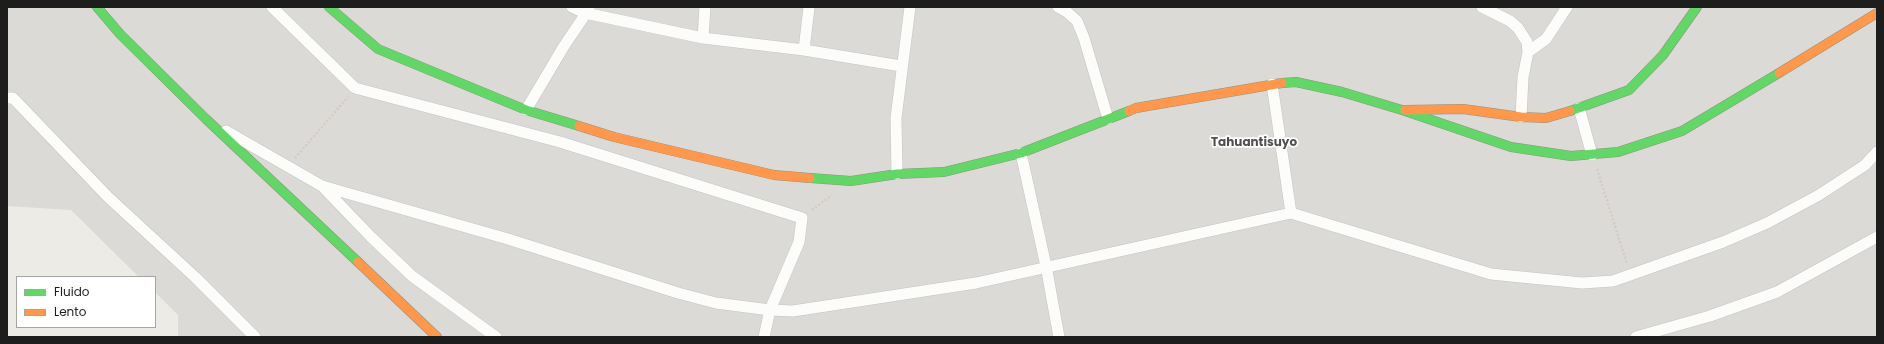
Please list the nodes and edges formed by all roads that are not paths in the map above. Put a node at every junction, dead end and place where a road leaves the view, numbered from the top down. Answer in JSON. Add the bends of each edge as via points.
{"nodes":[{"id":1,"x":97,"y":7,"type":"edge"},
{"id":2,"x":272,"y":7,"type":"edge"},
{"id":3,"x":329,"y":7,"type":"edge"},
{"id":4,"x":572,"y":7,"type":"edge"},
{"id":5,"x":705,"y":7,"type":"edge"},
{"id":6,"x":809,"y":7,"type":"edge"},
{"id":7,"x":910,"y":7,"type":"edge"},
{"id":8,"x":1058,"y":7,"type":"edge"},
{"id":9,"x":1482,"y":7,"type":"edge"},
{"id":10,"x":1567,"y":7,"type":"edge"},
{"id":11,"x":1697,"y":7,"type":"edge"},
{"id":12,"x":588,"y":10,"type":"edge"},
{"id":13,"x":1877,"y":13,"type":"edge"},
{"id":14,"x":703,"y":38,"type":"junction"},
{"id":15,"x":804,"y":50,"type":"junction"},
{"id":16,"x":1528,"y":52,"type":"junction"},
{"id":17,"x":901,"y":66,"type":"junction"},
{"id":18,"x":1272,"y":84,"type":"junction"},
{"id":19,"x":7,"y":98,"type":"edge"},
{"id":20,"x":1579,"y":108,"type":"junction"},
{"id":21,"x":526,"y":110,"type":"junction"},
{"id":22,"x":1402,"y":110,"type":"junction"},
{"id":23,"x":1521,"y":117,"type":"junction"},
{"id":24,"x":206,"y":119,"type":"junction"},
{"id":25,"x":1108,"y":119,"type":"junction"},
{"id":26,"x":1877,"y":152,"type":"edge"},
{"id":27,"x":1021,"y":153,"type":"junction"},
{"id":28,"x":1592,"y":155,"type":"junction"},
{"id":29,"x":897,"y":174,"type":"junction"},
{"id":30,"x":322,"y":186,"type":"junction"},
{"id":31,"x":1292,"y":213,"type":"junction"},
{"id":32,"x":1877,"y":237,"type":"edge"},
{"id":33,"x":1046,"y":266,"type":"junction"},
{"id":34,"x":770,"y":310,"type":"junction"},
{"id":35,"x":255,"y":337,"type":"edge"},
{"id":36,"x":437,"y":337,"type":"edge"},
{"id":37,"x":496,"y":337,"type":"edge"},
{"id":38,"x":764,"y":337,"type":"edge"},
{"id":39,"x":1059,"y":337,"type":"edge"},
{"id":40,"x":1636,"y":337,"type":"edge"}],
"edges":[{"from":1,"to":24,"type":"main road","via":[[120,34]]},
{"from":2,"to":34,"type":"street","via":[[355,88],[560,142],[802,218],[799,242]]},
{"from":3,"to":21,"type":"main road","via":[[378,49]]},
{"from":4,"to":12,"type":"street"},
{"from":5,"to":14,"type":"street"},
{"from":6,"to":15,"type":"street"},
{"from":7,"to":17,"type":"street"},
{"from":8,"to":25,"type":"street","via":[[1067,12],[1079,27]]},
{"from":9,"to":16,"type":"street","via":[[1510,21],[1518,28],[1527,42]]},
{"from":10,"to":16,"type":"street","via":[[1546,39]]},
{"from":11,"to":20,"type":"main road","via":[[1662,55],[1629,90]]},
{"from":12,"to":14,"type":"street"},
{"from":12,"to":21,"type":"street"},
{"from":13,"to":28,"type":"main road","via":[[1682,131],[1618,152]]},
{"from":14,"to":15,"type":"street"},
{"from":15,"to":17,"type":"street"},
{"from":16,"to":23,"type":"street","via":[[1523,77]]},
{"from":17,"to":29,"type":"street","via":[[896,118]]},
{"from":18,"to":22,"type":"main road","via":[[1296,82],[1342,92]]},
{"from":18,"to":25,"type":"main road","via":[[1136,108]]},
{"from":18,"to":31,"type":"street"},
{"from":19,"to":35,"type":"street","via":[[12,98],[108,197],[196,278]]},
{"from":20,"to":23,"type":"main road","via":[[1546,118]]},
{"from":20,"to":28,"type":"street"},
{"from":21,"to":29,"type":"main road","via":[[614,137],[774,175],[851,181]]},
{"from":22,"to":23,"type":"main road","via":[[1463,109]]},
{"from":22,"to":28,"type":"main road","via":[[1511,147],[1571,156]]},
{"from":24,"to":30,"type":"street"},
{"from":24,"to":36,"type":"main road"},
{"from":25,"to":27,"type":"main road"},
{"from":26,"to":31,"type":"street","via":[[1865,165],[1819,195],[1767,223],[1723,242],[1613,281],[1582,283],[1491,274]]},
{"from":27,"to":29,"type":"main road","via":[[944,172]]},
{"from":27,"to":33,"type":"street"},
{"from":30,"to":34,"type":"street","via":[[508,239],[678,293],[716,303]]},
{"from":30,"to":37,"type":"street","via":[[371,238],[412,276]]},
{"from":31,"to":33,"type":"street"},
{"from":32,"to":40,"type":"street","via":[[1777,292],[1710,316]]},
{"from":33,"to":34,"type":"street","via":[[976,283],[793,311]]},
{"from":33,"to":39,"type":"street"},
{"from":34,"to":38,"type":"street"}]}
